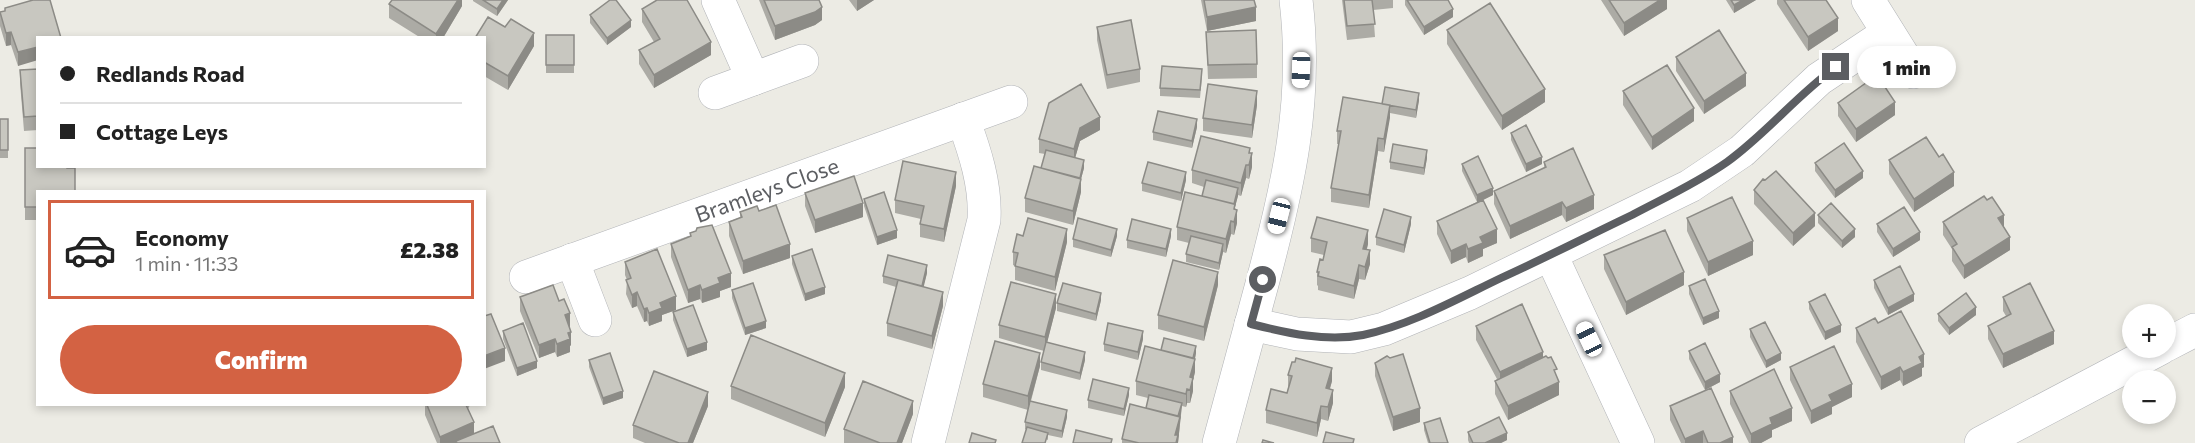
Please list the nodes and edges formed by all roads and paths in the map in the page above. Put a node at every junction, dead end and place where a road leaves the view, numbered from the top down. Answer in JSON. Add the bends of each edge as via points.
{"nodes":[{"id":1,"x":718,"y":0,"type":"edge"},
{"id":2,"x":1296,"y":0,"type":"edge"},
{"id":3,"x":1868,"y":0,"type":"edge"},
{"id":4,"x":1888,"y":33,"type":"junction"},
{"id":5,"x":802,"y":61,"type":"dead end"},
{"id":6,"x":1913,"y":72,"type":"dead end"},
{"id":7,"x":753,"y":79,"type":"junction"},
{"id":8,"x":715,"y":93,"type":"dead end"},
{"id":9,"x":1011,"y":102,"type":"dead end"},
{"id":10,"x":963,"y":119,"type":"junction"},
{"id":11,"x":1551,"y":255,"type":"junction"},
{"id":12,"x":572,"y":260,"type":"junction"},
{"id":13,"x":526,"y":277,"type":"dead end"},
{"id":14,"x":595,"y":320,"type":"dead end"},
{"id":15,"x":1251,"y":324,"type":"junction"},
{"id":16,"x":2195,"y":330,"type":"edge"},
{"id":17,"x":2176,"y":340,"type":"edge"},
{"id":18,"x":2142,"y":358,"type":"edge"},
{"id":19,"x":928,"y":443,"type":"edge"},
{"id":20,"x":1219,"y":443,"type":"edge"},
{"id":21,"x":1638,"y":443,"type":"edge"},
{"id":22,"x":1981,"y":443,"type":"edge"}],
"edges":[{"from":1,"to":7,"type":"street"},
{"from":2,"to":15,"type":"street","via":[[1301,70],[1298,114],[1285,195]]},
{"from":3,"to":4,"type":"street"},
{"from":4,"to":6,"type":"street"},
{"from":4,"to":11,"type":"street","via":[[1810,86],[1725,163],[1690,186]]},
{"from":5,"to":7,"type":"street"},
{"from":7,"to":8,"type":"street"},
{"from":9,"to":10,"type":"street","name":"Bramleys Close"},
{"from":10,"to":12,"type":"street","name":"Bramleys Close"},
{"from":10,"to":19,"type":"street","via":[[980,170],[984,220]]},
{"from":11,"to":15,"type":"street","via":[[1412,319],[1364,335],[1319,337]]},
{"from":11,"to":21,"type":"street"},
{"from":12,"to":13,"type":"street","name":"Bramleys Close"},
{"from":12,"to":14,"type":"street"},
{"from":15,"to":20,"type":"street"},
{"from":16,"to":17,"type":"street"},
{"from":18,"to":22,"type":"street"}]}
